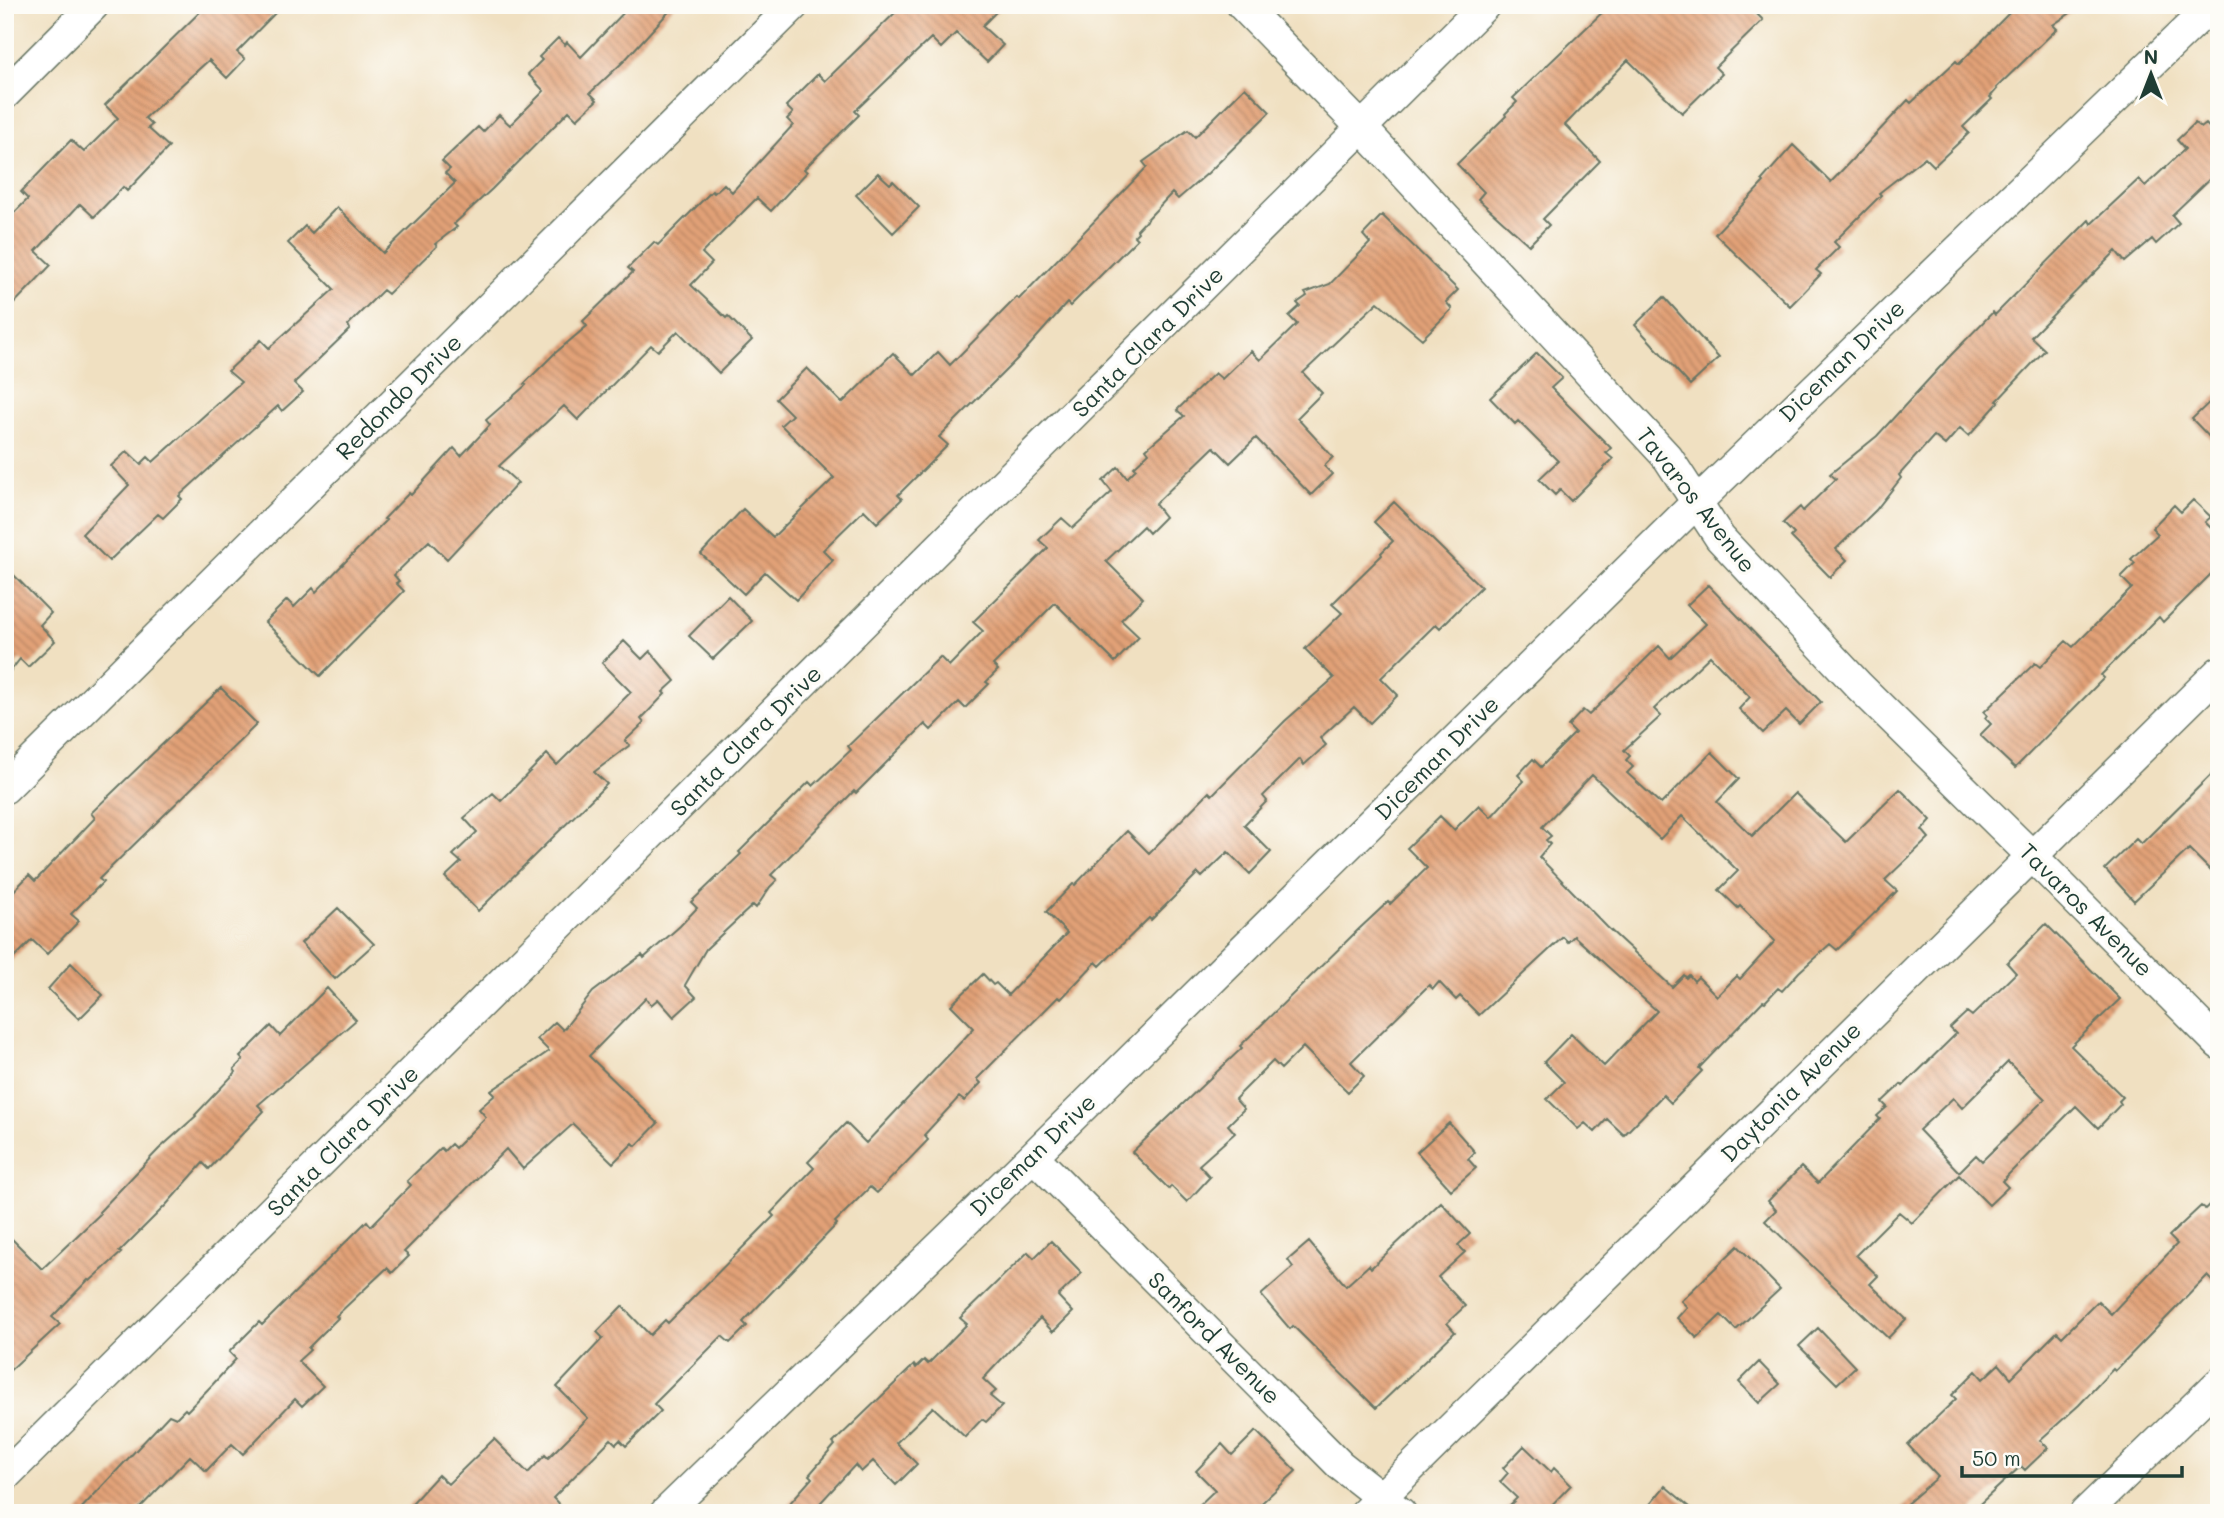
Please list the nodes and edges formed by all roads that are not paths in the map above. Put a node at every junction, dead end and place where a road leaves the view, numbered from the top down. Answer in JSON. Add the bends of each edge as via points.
{"nodes":[{"id":1,"x":94,"y":5,"type":"edge"},
{"id":2,"x":794,"y":5,"type":"edge"},
{"id":3,"x":1242,"y":5,"type":"edge"},
{"id":4,"x":1485,"y":5,"type":"edge"},
{"id":5,"x":2212,"y":5,"type":"edge"},
{"id":6,"x":5,"y":94,"type":"edge"},
{"id":7,"x":1362,"y":128,"type":"junction"},
{"id":8,"x":1696,"y":503,"type":"junction"},
{"id":9,"x":2219,"y":672,"type":"edge"},
{"id":10,"x":5,"y":788,"type":"edge"},
{"id":11,"x":2031,"y":855,"type":"junction"},
{"id":12,"x":2219,"y":1044,"type":"edge"},
{"id":13,"x":1033,"y":1156,"type":"junction"},
{"id":14,"x":2219,"y":1384,"type":"edge"},
{"id":15,"x":5,"y":1476,"type":"edge"},
{"id":16,"x":1382,"y":1508,"type":"edge"},
{"id":17,"x":665,"y":1513,"type":"edge"},
{"id":18,"x":2085,"y":1513,"type":"edge"}],
"edges":[{"from":1,"to":6,"type":"street"},
{"from":2,"to":10,"type":"street","name":"Redondo Drive"},
{"from":3,"to":7,"type":"street","name":"Tavaros Avenue"},
{"from":4,"to":7,"type":"street","name":"Santa Clara Drive"},
{"from":5,"to":8,"type":"street","name":"Diceman Drive"},
{"from":7,"to":8,"type":"street","name":"Tavaros Avenue","via":[[1668,457]]},
{"from":7,"to":15,"type":"street","name":"Santa Clara Drive"},
{"from":8,"to":11,"type":"street","name":"Tavaros Avenue","via":[[1720,538],[1859,686]]},
{"from":8,"to":13,"type":"street","name":"Diceman Drive"},
{"from":9,"to":11,"type":"street","name":"Daytonia Avenue"},
{"from":11,"to":12,"type":"street","name":"Tavaros Avenue"},
{"from":11,"to":16,"type":"street","name":"Daytonia Avenue"},
{"from":13,"to":16,"type":"street","name":"Sanford Avenue"},
{"from":13,"to":17,"type":"street","name":"Diceman Drive"},
{"from":14,"to":18,"type":"street"}]}
